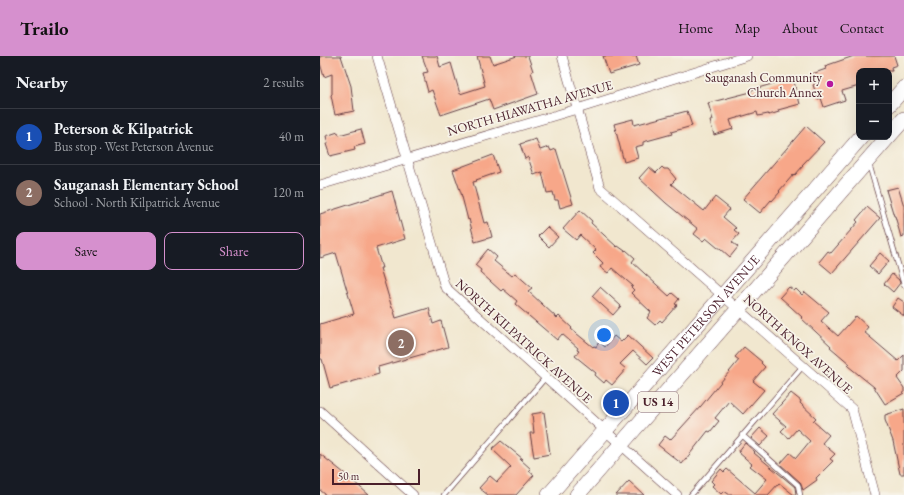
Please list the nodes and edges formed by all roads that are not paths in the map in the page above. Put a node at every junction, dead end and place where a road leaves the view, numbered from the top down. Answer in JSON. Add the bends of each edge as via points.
{"nodes":[{"id":1,"x":377,"y":56,"type":"edge"},
{"id":2,"x":562,"y":56,"type":"edge"},
{"id":3,"x":747,"y":56,"type":"edge"},
{"id":4,"x":904,"y":88,"type":"edge"},
{"id":5,"x":890,"y":104,"type":"edge"},
{"id":6,"x":577,"y":108,"type":"junction"},
{"id":7,"x":904,"y":119,"type":"edge"},
{"id":8,"x":892,"y":133,"type":"edge"},
{"id":9,"x":858,"y":140,"type":"edge"},
{"id":10,"x":886,"y":140,"type":"edge"},
{"id":11,"x":406,"y":158,"type":"junction"},
{"id":12,"x":868,"y":161,"type":"junction"},
{"id":13,"x":320,"y":185,"type":"edge"},
{"id":14,"x":904,"y":285,"type":"edge"},
{"id":15,"x":723,"y":295,"type":"junction"},
{"id":16,"x":738,"y":308,"type":"junction"},
{"id":17,"x":803,"y":366,"type":"junction"},
{"id":18,"x":545,"y":378,"type":"junction"},
{"id":19,"x":320,"y":412,"type":"edge"},
{"id":20,"x":605,"y":431,"type":"junction"},
{"id":21,"x":742,"y":435,"type":"junction"},
{"id":22,"x":620,"y":445,"type":"junction"},
{"id":23,"x":413,"y":495,"type":"edge"},
{"id":24,"x":444,"y":495,"type":"edge"},
{"id":25,"x":549,"y":495,"type":"edge"},
{"id":26,"x":577,"y":495,"type":"edge"},
{"id":27,"x":676,"y":495,"type":"edge"},
{"id":28,"x":691,"y":495,"type":"edge"},
{"id":29,"x":800,"y":495,"type":"edge"},
{"id":30,"x":875,"y":495,"type":"edge"}],
"edges":[{"from":1,"to":11,"type":"street","name":"NORTH KILPATRICK AVENUE"},
{"from":2,"to":6,"type":"street","name":"NORTH KNOX AVENUE"},
{"from":3,"to":6,"type":"street","name":"NORTH HIAWATHA AVENUE"},
{"from":4,"to":5,"type":"main road"},
{"from":6,"to":11,"type":"street","name":"NORTH HIAWATHA AVENUE"},
{"from":6,"to":15,"type":"street","name":"NORTH KNOX AVENUE","via":[[600,188]]},
{"from":7,"to":8,"type":"main road","name":"WEST PETERSON AVENUE","number":"US 14"},
{"from":9,"to":15,"type":"main road","name":"WEST PETERSON AVENUE","number":"US 14"},
{"from":10,"to":12,"type":"main road","name":"WEST PETERSON AVENUE","number":"US 14"},
{"from":11,"to":13,"type":"street","name":"NORTH HIAWATHA AVENUE"},
{"from":11,"to":18,"type":"street","name":"NORTH KILPATRICK AVENUE","via":[[445,287]]},
{"from":12,"to":14,"type":"lane"},
{"from":12,"to":16,"type":"main road","name":"WEST PETERSON AVENUE","number":"US 14"},
{"from":15,"to":16,"type":"street","name":"NORTH KNOX AVENUE"},
{"from":15,"to":20,"type":"main road","name":"WEST PETERSON AVENUE","number":"US 14"},
{"from":16,"to":17,"type":"street","name":"NORTH KNOX AVENUE"},
{"from":16,"to":22,"type":"main road","name":"WEST PETERSON AVENUE","number":"US 14"},
{"from":17,"to":21,"type":"lane"},
{"from":17,"to":30,"type":"street","name":"NORTH KNOX AVENUE","via":[[852,410]]},
{"from":18,"to":20,"type":"street","name":"NORTH KILPATRICK AVENUE"},
{"from":18,"to":24,"type":"lane"},
{"from":19,"to":23,"type":"street"},
{"from":20,"to":22,"type":"street","name":"NORTH KILPATRICK AVENUE"},
{"from":20,"to":25,"type":"main road","name":"WEST PETERSON AVENUE","number":"US 14"},
{"from":21,"to":28,"type":"lane"},
{"from":21,"to":29,"type":"lane","via":[[798,485]]},
{"from":22,"to":26,"type":"main road","name":"WEST PETERSON AVENUE","number":"US 14"},
{"from":22,"to":27,"type":"street","name":"NORTH KILPATRICK AVENUE"}]}
